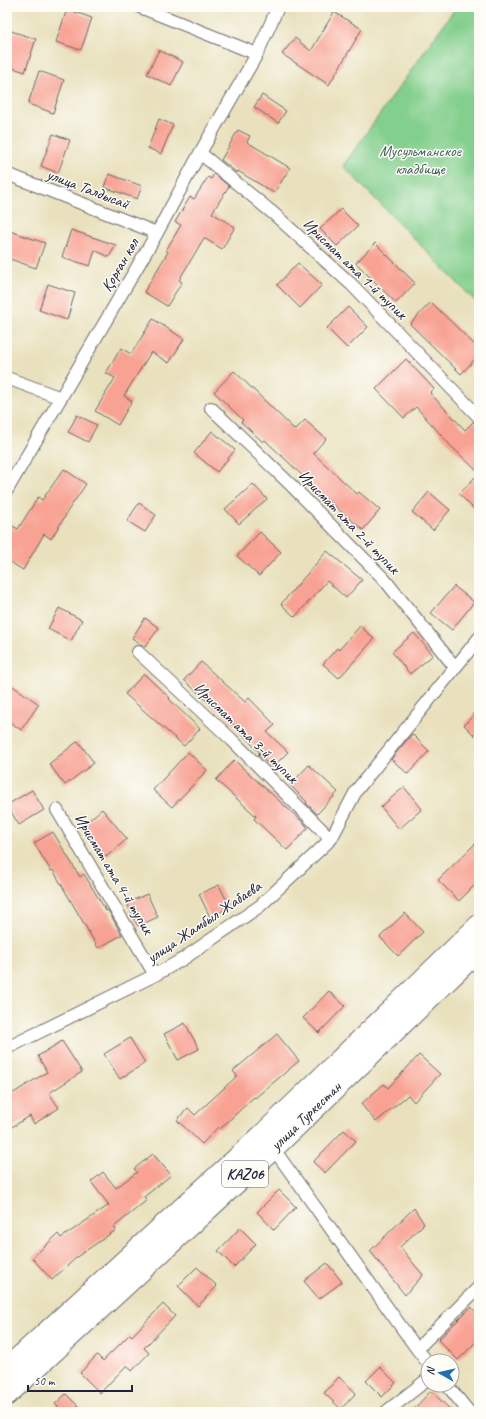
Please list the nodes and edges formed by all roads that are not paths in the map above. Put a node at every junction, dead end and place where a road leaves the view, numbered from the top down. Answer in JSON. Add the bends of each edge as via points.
{"nodes":[{"id":1,"x":140,"y":7,"type":"edge"},
{"id":2,"x":278,"y":7,"type":"edge"},
{"id":3,"x":257,"y":54,"type":"junction"},
{"id":4,"x":200,"y":153,"type":"junction"},
{"id":5,"x":7,"y":174,"type":"edge"},
{"id":6,"x":157,"y":233,"type":"junction"},
{"id":7,"x":7,"y":378,"type":"edge"},
{"id":8,"x":61,"y":398,"type":"junction"},
{"id":9,"x":211,"y":408,"type":"dead end"},
{"id":10,"x":479,"y":417,"type":"edge"},
{"id":11,"x":7,"y":490,"type":"edge"},
{"id":12,"x":479,"y":638,"type":"edge"},
{"id":13,"x":138,"y":652,"type":"dead end"},
{"id":14,"x":455,"y":667,"type":"junction"},
{"id":15,"x":57,"y":810,"type":"dead end"},
{"id":16,"x":331,"y":839,"type":"junction"},
{"id":17,"x":479,"y":926,"type":"edge"},
{"id":18,"x":479,"y":949,"type":"edge"},
{"id":19,"x":156,"y":975,"type":"junction"},
{"id":20,"x":7,"y":1048,"type":"edge"},
{"id":21,"x":273,"y":1148,"type":"junction"},
{"id":22,"x":479,"y":1287,"type":"edge"},
{"id":23,"x":417,"y":1349,"type":"junction"},
{"id":24,"x":420,"y":1353,"type":"edge"},
{"id":25,"x":7,"y":1369,"type":"edge"},
{"id":26,"x":420,"y":1385,"type":"edge"},
{"id":27,"x":454,"y":1393,"type":"edge"},
{"id":28,"x":7,"y":1394,"type":"edge"},
{"id":29,"x":386,"y":1412,"type":"edge"},
{"id":30,"x":470,"y":1412,"type":"edge"}],
"edges":[{"from":1,"to":3,"type":"street"},
{"from":2,"to":3,"type":"street","name":"Қорған көл"},
{"from":3,"to":4,"type":"street","name":"Қорған көл"},
{"from":4,"to":6,"type":"street","name":"Қорған көл"},
{"from":4,"to":10,"type":"street","name":"Ирисмат ата 1-й тупик","via":[[274,214],[352,285]]},
{"from":5,"to":6,"type":"street","name":"улица Талдысай"},
{"from":6,"to":8,"type":"street","name":"Қорған көл"},
{"from":7,"to":8,"type":"street"},
{"from":8,"to":11,"type":"street","name":"Қорған көл"},
{"from":9,"to":14,"type":"street","name":"Ирисмат ата 2-й тупик","via":[[384,579]]},
{"from":12,"to":14,"type":"street","name":"улица Жамбыл Жабаева"},
{"from":13,"to":16,"type":"street","name":"Ирисмат ата 3-й тупик","via":[[232,740]]},
{"from":14,"to":16,"type":"street","name":"улица Жамбыл Жабаева","via":[[356,791]]},
{"from":15,"to":19,"type":"street","name":"Ирисмат ата 4-й тупик"},
{"from":16,"to":19,"type":"street","name":"улица Жамбыл Жабаева","via":[[260,906]]},
{"from":17,"to":25,"type":"highway","name":"улица Туркестан","number":"KАZ06","via":[[262,1136]]},
{"from":18,"to":21,"type":"highway","name":"улица Туркестан","number":"KАZ06"},
{"from":19,"to":20,"type":"street","name":"улица Жамбыл Жабаева"},
{"from":21,"to":23,"type":"street"},
{"from":21,"to":28,"type":"highway","name":"улица Туркестан","number":"KАZ06"},
{"from":22,"to":23,"type":"street"},
{"from":23,"to":24,"type":"street"},
{"from":26,"to":29,"type":"street"},
{"from":27,"to":30,"type":"street"}]}
